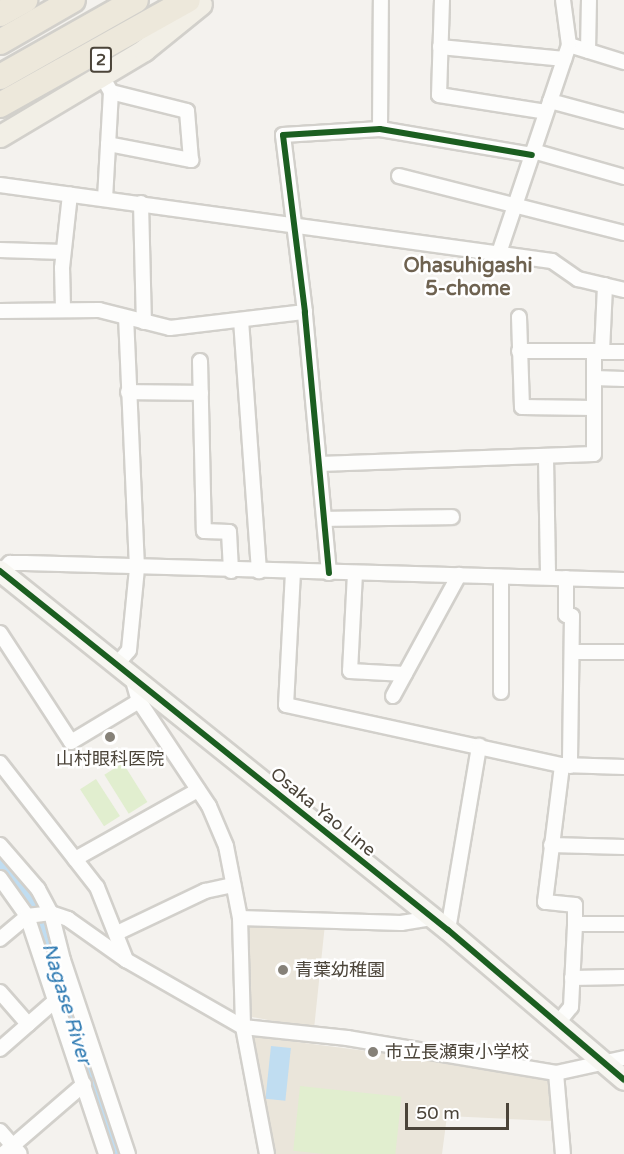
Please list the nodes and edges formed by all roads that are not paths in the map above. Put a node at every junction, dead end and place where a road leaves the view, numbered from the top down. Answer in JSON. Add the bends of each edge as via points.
{"nodes":[{"id":1,"x":25,"y":0,"type":"edge"},
{"id":2,"x":72,"y":0,"type":"edge"},
{"id":3,"x":136,"y":0,"type":"edge"},
{"id":4,"x":381,"y":0,"type":"edge"},
{"id":5,"x":442,"y":0,"type":"edge"},
{"id":6,"x":563,"y":0,"type":"edge"},
{"id":7,"x":589,"y":0,"type":"edge"},
{"id":8,"x":199,"y":1,"type":"edge"},
{"id":9,"x":0,"y":14,"type":"edge"},
{"id":10,"x":0,"y":42,"type":"edge"},
{"id":11,"x":569,"y":45,"type":"junction"},
{"id":12,"x":440,"y":47,"type":"junction"},
{"id":13,"x":588,"y":51,"type":"junction"},
{"id":14,"x":564,"y":59,"type":"junction"},
{"id":15,"x":624,"y":62,"type":"edge"},
{"id":16,"x":0,"y":77,"type":"edge"},
{"id":17,"x":106,"y":83,"type":"junction"},
{"id":18,"x":0,"y":105,"type":"edge"},
{"id":19,"x":548,"y":106,"type":"junction"},
{"id":20,"x":0,"y":117,"type":"edge"},
{"id":21,"x":624,"y":121,"type":"edge"},
{"id":22,"x":380,"y":129,"type":"junction"},
{"id":23,"x":0,"y":136,"type":"edge"},
{"id":24,"x":108,"y":144,"type":"junction"},
{"id":25,"x":532,"y":153,"type":"junction"},
{"id":26,"x":399,"y":176,"type":"dead end"},
{"id":27,"x":624,"y":177,"type":"edge"},
{"id":28,"x":0,"y":185,"type":"edge"},
{"id":29,"x":70,"y":194,"type":"junction"},
{"id":30,"x":105,"y":199,"type":"junction"},
{"id":31,"x":141,"y":203,"type":"junction"},
{"id":32,"x":516,"y":204,"type":"junction"},
{"id":33,"x":294,"y":224,"type":"junction"},
{"id":34,"x":624,"y":233,"type":"edge"},
{"id":35,"x":0,"y":250,"type":"edge"},
{"id":36,"x":63,"y":252,"type":"junction"},
{"id":37,"x":499,"y":253,"type":"junction"},
{"id":38,"x":605,"y":285,"type":"junction"},
{"id":39,"x":624,"y":290,"type":"edge"},
{"id":40,"x":63,"y":308,"type":"junction"},
{"id":41,"x":0,"y":311,"type":"edge"},
{"id":42,"x":305,"y":312,"type":"junction"},
{"id":43,"x":519,"y":317,"type":"dead end"},
{"id":44,"x":126,"y":318,"type":"junction"},
{"id":45,"x":242,"y":320,"type":"junction"},
{"id":46,"x":144,"y":322,"type":"junction"},
{"id":47,"x":519,"y":351,"type":"junction"},
{"id":48,"x":598,"y":352,"type":"junction"},
{"id":49,"x":624,"y":352,"type":"edge"},
{"id":50,"x":200,"y":361,"type":"dead end"},
{"id":51,"x":594,"y":378,"type":"junction"},
{"id":52,"x":624,"y":379,"type":"edge"},
{"id":53,"x":128,"y":392,"type":"junction"},
{"id":54,"x":201,"y":393,"type":"junction"},
{"id":55,"x":594,"y":408,"type":"junction"},
{"id":56,"x":546,"y":458,"type":"junction"},
{"id":57,"x":320,"y":464,"type":"junction"},
{"id":58,"x":452,"y":517,"type":"dead end"},
{"id":59,"x":325,"y":519,"type":"junction"},
{"id":60,"x":137,"y":568,"type":"junction"},
{"id":61,"x":231,"y":571,"type":"junction"},
{"id":62,"x":260,"y":571,"type":"junction"},
{"id":63,"x":293,"y":572,"type":"junction"},
{"id":64,"x":329,"y":573,"type":"junction"},
{"id":65,"x":355,"y":573,"type":"junction"},
{"id":66,"x":459,"y":575,"type":"junction"},
{"id":67,"x":3,"y":577,"type":"edge"},
{"id":68,"x":501,"y":577,"type":"junction"},
{"id":69,"x":548,"y":578,"type":"junction"},
{"id":70,"x":566,"y":578,"type":"junction"},
{"id":71,"x":624,"y":580,"type":"edge"},
{"id":72,"x":0,"y":633,"type":"edge"},
{"id":73,"x":572,"y":652,"type":"junction"},
{"id":74,"x":624,"y":652,"type":"edge"},
{"id":75,"x":125,"y":671,"type":"junction"},
{"id":76,"x":405,"y":674,"type":"junction"},
{"id":77,"x":501,"y":692,"type":"dead end"},
{"id":78,"x":393,"y":696,"type":"dead end"},
{"id":79,"x":139,"y":701,"type":"junction"},
{"id":80,"x":479,"y":746,"type":"junction"},
{"id":81,"x":0,"y":763,"type":"edge"},
{"id":82,"x":566,"y":766,"type":"junction"},
{"id":83,"x":624,"y":767,"type":"edge"},
{"id":84,"x":198,"y":790,"type":"junction"},
{"id":85,"x":0,"y":845,"type":"edge"},
{"id":86,"x":551,"y":845,"type":"junction"},
{"id":87,"x":624,"y":847,"type":"edge"},
{"id":88,"x":75,"y":859,"type":"junction"},
{"id":89,"x":0,"y":878,"type":"edge"},
{"id":90,"x":233,"y":885,"type":"junction"},
{"id":91,"x":51,"y":913,"type":"junction"},
{"id":92,"x":27,"y":916,"type":"junction"},
{"id":93,"x":240,"y":918,"type":"junction"},
{"id":94,"x":432,"y":918,"type":"junction"},
{"id":95,"x":575,"y":924,"type":"junction"},
{"id":96,"x":624,"y":924,"type":"edge"},
{"id":97,"x":448,"y":930,"type":"junction"},
{"id":98,"x":117,"y":933,"type":"junction"},
{"id":99,"x":0,"y":939,"type":"edge"},
{"id":100,"x":126,"y":960,"type":"junction"},
{"id":101,"x":624,"y":977,"type":"edge"},
{"id":102,"x":572,"y":978,"type":"junction"},
{"id":103,"x":0,"y":992,"type":"edge"},
{"id":104,"x":56,"y":1000,"type":"junction"},
{"id":105,"x":28,"y":1024,"type":"junction"},
{"id":106,"x":557,"y":1024,"type":"junction"},
{"id":107,"x":243,"y":1027,"type":"junction"},
{"id":108,"x":0,"y":1049,"type":"edge"},
{"id":109,"x":624,"y":1058,"type":"edge"},
{"id":110,"x":600,"y":1061,"type":"junction"},
{"id":111,"x":556,"y":1072,"type":"junction"},
{"id":112,"x":624,"y":1080,"type":"edge"},
{"id":113,"x":84,"y":1084,"type":"junction"},
{"id":114,"x":0,"y":1131,"type":"edge"},
{"id":115,"x":12,"y":1151,"type":"edge"},
{"id":116,"x":106,"y":1154,"type":"edge"},
{"id":117,"x":128,"y":1154,"type":"edge"},
{"id":118,"x":267,"y":1154,"type":"edge"},
{"id":119,"x":563,"y":1154,"type":"edge"}],
"edges":[{"from":1,"to":9,"type":"highway"},
{"from":2,"to":10,"type":"highway"},
{"from":3,"to":16,"type":"highway"},
{"from":4,"to":22,"type":"street"},
{"from":5,"to":12,"type":"street"},
{"from":6,"to":11,"type":"street"},
{"from":7,"to":13,"type":"street"},
{"from":8,"to":17,"type":"main road"},
{"from":8,"to":18,"type":"highway"},
{"from":8,"to":20,"type":"main road","number":"2"},
{"from":11,"to":13,"type":"street"},
{"from":11,"to":14,"type":"street"},
{"from":12,"to":14,"type":"street"},
{"from":12,"to":19,"type":"street","via":[[439,95]]},
{"from":13,"to":15,"type":"street"},
{"from":14,"to":19,"type":"street"},
{"from":17,"to":23,"type":"main road"},
{"from":17,"to":24,"type":"street"},
{"from":17,"to":24,"type":"street","via":[[187,111],[191,160]]},
{"from":19,"to":21,"type":"street"},
{"from":19,"to":25,"type":"street"},
{"from":22,"to":25,"type":"street"},
{"from":22,"to":33,"type":"street","via":[[283,135]]},
{"from":24,"to":30,"type":"street"},
{"from":25,"to":27,"type":"street"},
{"from":25,"to":32,"type":"street"},
{"from":26,"to":32,"type":"street"},
{"from":28,"to":29,"type":"street"},
{"from":29,"to":30,"type":"street"},
{"from":29,"to":36,"type":"street"},
{"from":30,"to":31,"type":"street"},
{"from":31,"to":33,"type":"street"},
{"from":31,"to":46,"type":"street"},
{"from":32,"to":34,"type":"street"},
{"from":32,"to":37,"type":"street"},
{"from":33,"to":37,"type":"street"},
{"from":33,"to":42,"type":"street"},
{"from":35,"to":36,"type":"street"},
{"from":36,"to":40,"type":"street"},
{"from":37,"to":38,"type":"street","via":[[552,261],[578,279]]},
{"from":38,"to":39,"type":"street"},
{"from":38,"to":48,"type":"street"},
{"from":40,"to":41,"type":"street"},
{"from":40,"to":44,"type":"street","via":[[99,310]]},
{"from":42,"to":45,"type":"street"},
{"from":42,"to":57,"type":"street"},
{"from":43,"to":47,"type":"street"},
{"from":44,"to":46,"type":"street"},
{"from":44,"to":53,"type":"street"},
{"from":45,"to":46,"type":"street","via":[[170,328]]},
{"from":45,"to":62,"type":"street"},
{"from":47,"to":48,"type":"street"},
{"from":47,"to":55,"type":"street","via":[[522,407]]},
{"from":48,"to":49,"type":"street"},
{"from":48,"to":51,"type":"street"},
{"from":50,"to":54,"type":"street"},
{"from":51,"to":52,"type":"street"},
{"from":51,"to":55,"type":"street"},
{"from":53,"to":54,"type":"street"},
{"from":53,"to":60,"type":"street"},
{"from":54,"to":61,"type":"street","via":[[204,531],[229,532]]},
{"from":55,"to":56,"type":"street","via":[[594,454]]},
{"from":56,"to":57,"type":"street"},
{"from":56,"to":69,"type":"street"},
{"from":57,"to":59,"type":"street"},
{"from":58,"to":59,"type":"street"},
{"from":59,"to":64,"type":"street"},
{"from":60,"to":61,"type":"street"},
{"from":60,"to":67,"type":"street","via":[[10,563]]},
{"from":60,"to":75,"type":"street"},
{"from":61,"to":62,"type":"street"},
{"from":62,"to":63,"type":"street"},
{"from":63,"to":64,"type":"street"},
{"from":63,"to":80,"type":"street","via":[[286,705]]},
{"from":64,"to":65,"type":"street"},
{"from":65,"to":66,"type":"street"},
{"from":65,"to":76,"type":"street","via":[[350,671]]},
{"from":66,"to":68,"type":"street"},
{"from":66,"to":76,"type":"street"},
{"from":67,"to":75,"type":"main road","name":"Osaka Yao Line"},
{"from":68,"to":69,"type":"street"},
{"from":68,"to":77,"type":"street"},
{"from":69,"to":70,"type":"street"},
{"from":70,"to":71,"type":"street"},
{"from":70,"to":73,"type":"street"},
{"from":72,"to":79,"type":"street","via":[[71,742]]},
{"from":73,"to":74,"type":"street"},
{"from":73,"to":82,"type":"street"},
{"from":75,"to":79,"type":"street"},
{"from":75,"to":94,"type":"main road","name":"Osaka Yao Line"},
{"from":76,"to":78,"type":"street"},
{"from":79,"to":84,"type":"street"},
{"from":80,"to":82,"type":"street"},
{"from":80,"to":97,"type":"street"},
{"from":81,"to":88,"type":"street"},
{"from":82,"to":83,"type":"street"},
{"from":82,"to":86,"type":"street"},
{"from":84,"to":88,"type":"street"},
{"from":84,"to":90,"type":"street","via":[[226,846]]},
{"from":85,"to":91,"type":"street","via":[[38,889]]},
{"from":86,"to":87,"type":"street"},
{"from":86,"to":95,"type":"street","via":[[545,902],[575,904]]},
{"from":88,"to":98,"type":"street","via":[[97,887]]},
{"from":89,"to":92,"type":"street"},
{"from":90,"to":93,"type":"street"},
{"from":90,"to":98,"type":"street","via":[[205,891]]},
{"from":91,"to":92,"type":"street"},
{"from":91,"to":100,"type":"street","via":[[68,919]]},
{"from":91,"to":117,"type":"street"},
{"from":92,"to":99,"type":"street"},
{"from":92,"to":104,"type":"street"},
{"from":93,"to":94,"type":"street","via":[[401,923]]},
{"from":93,"to":107,"type":"street"},
{"from":94,"to":97,"type":"main road","name":"Osaka Yao Line"},
{"from":95,"to":96,"type":"street"},
{"from":95,"to":102,"type":"street"},
{"from":97,"to":106,"type":"main road","name":"Osaka Yao Line"},
{"from":98,"to":100,"type":"street"},
{"from":100,"to":107,"type":"street"},
{"from":101,"to":102,"type":"street"},
{"from":102,"to":106,"type":"street","via":[[571,1007]]},
{"from":103,"to":105,"type":"street"},
{"from":104,"to":105,"type":"street"},
{"from":104,"to":113,"type":"street"},
{"from":105,"to":108,"type":"street"},
{"from":106,"to":110,"type":"main road","name":"Osaka Yao Line"},
{"from":107,"to":111,"type":"street","via":[[369,1041]]},
{"from":107,"to":118,"type":"street"},
{"from":109,"to":110,"type":"street"},
{"from":110,"to":111,"type":"street"},
{"from":110,"to":112,"type":"main road","name":"Osaka Yao Line"},
{"from":111,"to":119,"type":"street"},
{"from":113,"to":115,"type":"street"},
{"from":113,"to":116,"type":"street"},
{"from":114,"to":115,"type":"street"}]}
